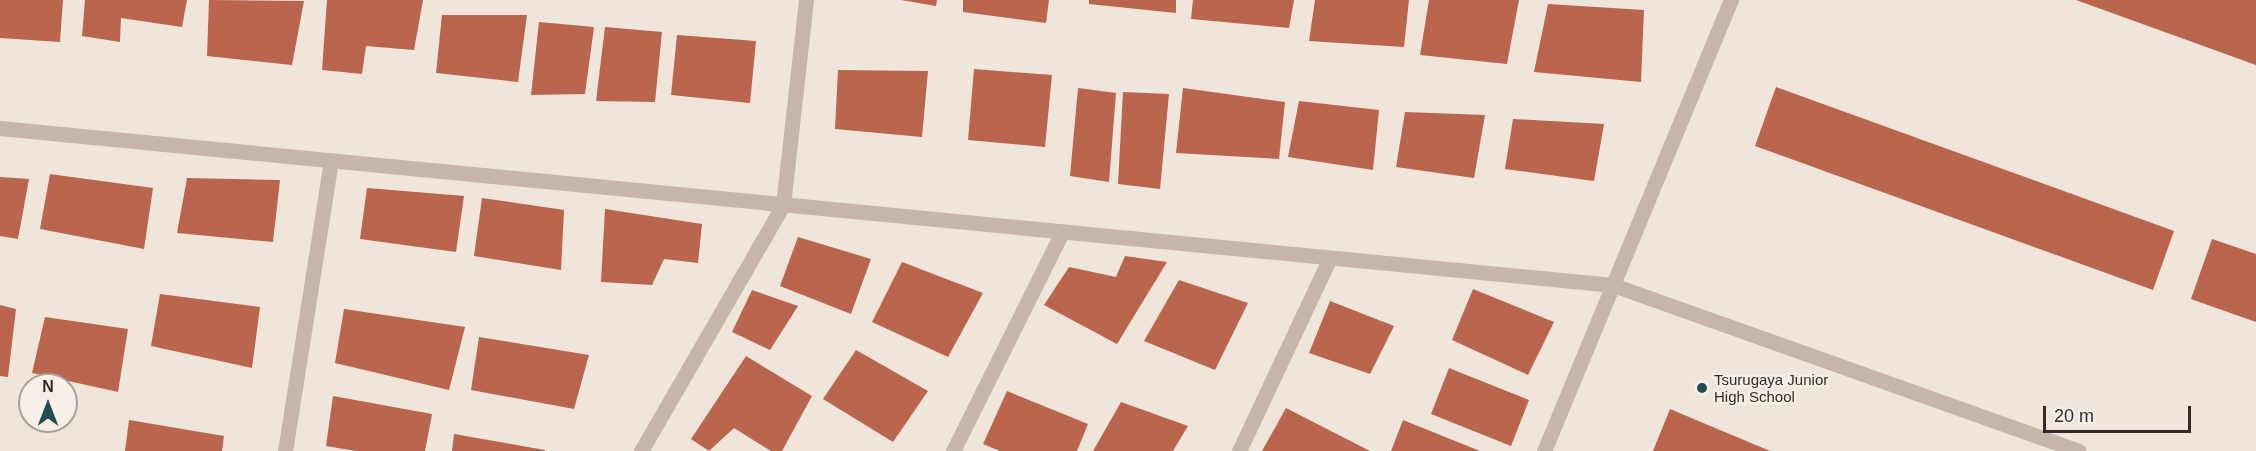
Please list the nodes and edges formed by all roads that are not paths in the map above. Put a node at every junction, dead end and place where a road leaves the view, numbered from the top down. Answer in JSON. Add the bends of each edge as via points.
{"nodes":[{"id":1,"x":806,"y":0,"type":"edge"},
{"id":2,"x":1731,"y":0,"type":"edge"},
{"id":3,"x":0,"y":128,"type":"edge"},
{"id":4,"x":331,"y":160,"type":"junction"},
{"id":5,"x":783,"y":205,"type":"junction"},
{"id":6,"x":1062,"y":232,"type":"junction"},
{"id":7,"x":1330,"y":258,"type":"junction"},
{"id":8,"x":1613,"y":285,"type":"junction"},
{"id":9,"x":285,"y":451,"type":"edge"},
{"id":10,"x":641,"y":451,"type":"edge"},
{"id":11,"x":953,"y":451,"type":"edge"},
{"id":12,"x":1239,"y":451,"type":"edge"},
{"id":13,"x":1544,"y":451,"type":"edge"},
{"id":14,"x":2078,"y":451,"type":"edge"}],
"edges":[{"from":1,"to":5,"type":"street"},
{"from":2,"to":8,"type":"street"},
{"from":3,"to":4,"type":"street"},
{"from":4,"to":5,"type":"street"},
{"from":4,"to":9,"type":"street"},
{"from":5,"to":6,"type":"street"},
{"from":5,"to":10,"type":"street"},
{"from":6,"to":7,"type":"street"},
{"from":6,"to":11,"type":"street"},
{"from":7,"to":8,"type":"street"},
{"from":7,"to":12,"type":"street"},
{"from":8,"to":13,"type":"street"},
{"from":8,"to":14,"type":"street"}]}
